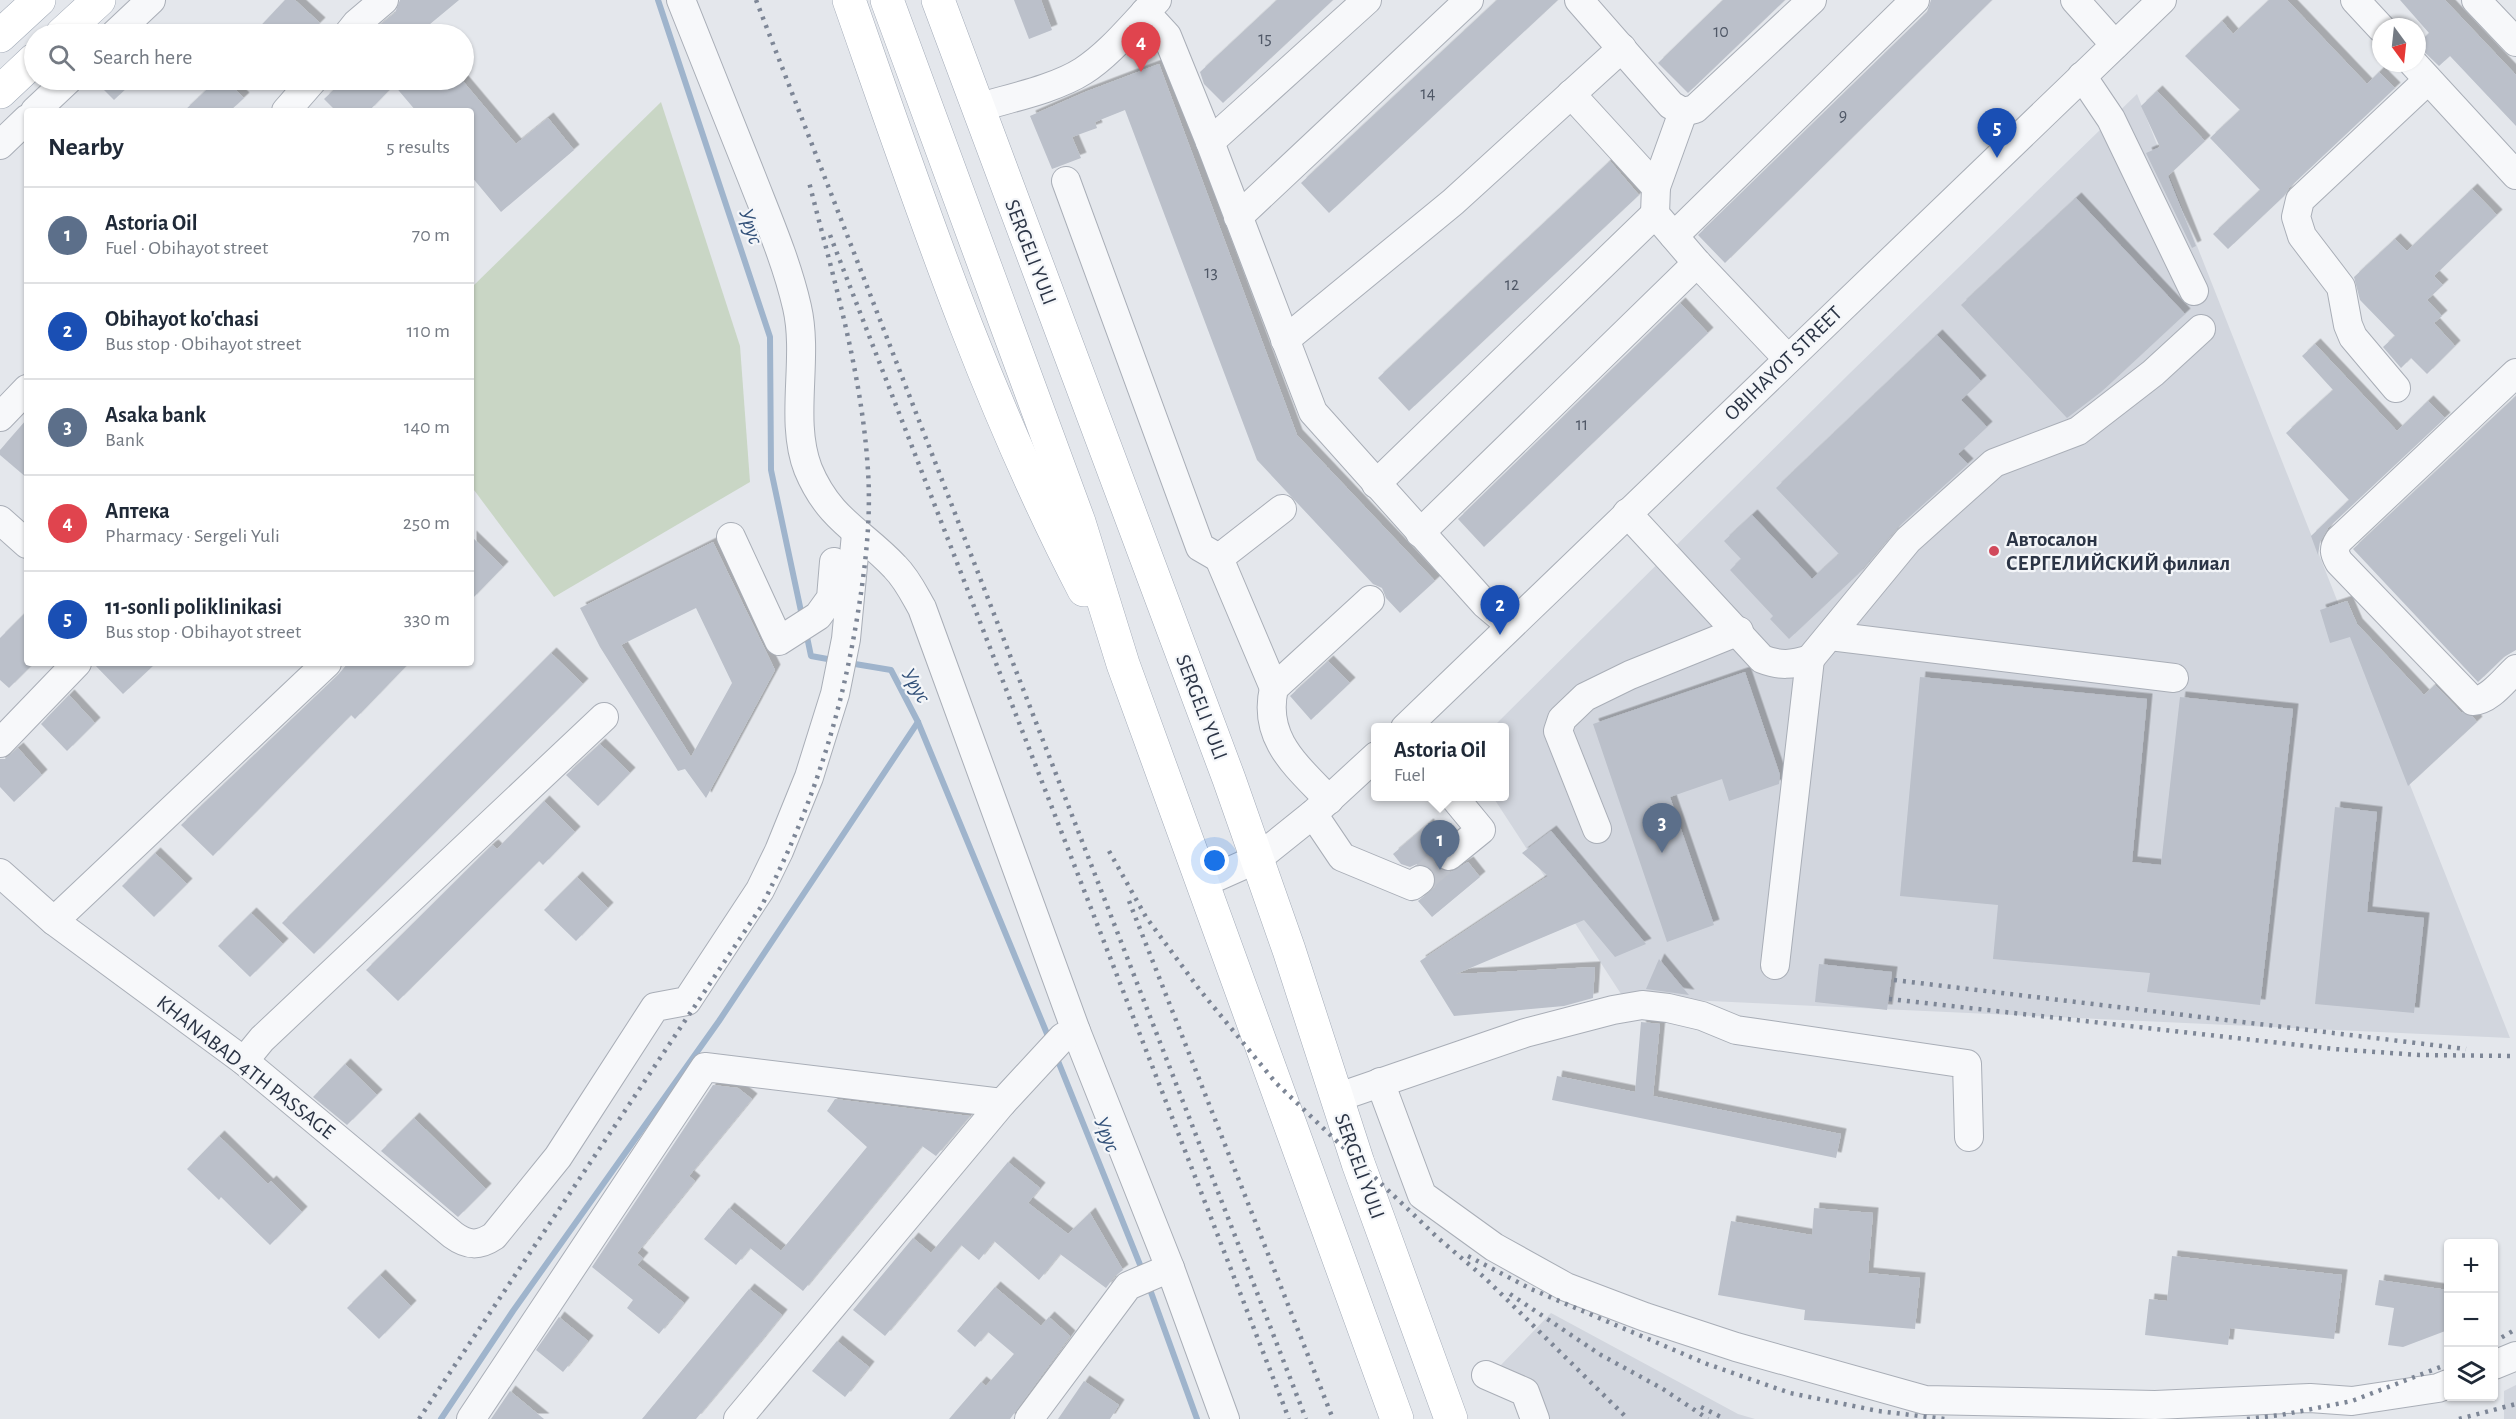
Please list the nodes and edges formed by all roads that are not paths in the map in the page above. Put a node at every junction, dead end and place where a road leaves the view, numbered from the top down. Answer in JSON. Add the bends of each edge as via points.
{"nodes":[{"id":1,"x":39,"y":0,"type":"edge"},
{"id":2,"x":99,"y":0,"type":"edge"},
{"id":3,"x":151,"y":0,"type":"edge"},
{"id":4,"x":384,"y":0,"type":"edge"},
{"id":5,"x":681,"y":0,"type":"edge"},
{"id":6,"x":849,"y":0,"type":"edge"},
{"id":7,"x":887,"y":0,"type":"edge"},
{"id":8,"x":938,"y":0,"type":"edge"},
{"id":9,"x":1367,"y":0,"type":"edge"},
{"id":10,"x":1469,"y":0,"type":"edge"},
{"id":11,"x":1579,"y":0,"type":"edge"},
{"id":12,"x":1812,"y":0,"type":"edge"},
{"id":13,"x":1915,"y":0,"type":"edge"},
{"id":14,"x":2075,"y":0,"type":"edge"},
{"id":15,"x":2162,"y":0,"type":"edge"},
{"id":16,"x":2355,"y":0,"type":"edge"},
{"id":17,"x":2476,"y":0,"type":"edge"},
{"id":18,"x":1151,"y":6,"type":"edge"},
{"id":19,"x":2372,"y":18,"type":"edge"},
{"id":20,"x":73,"y":24,"type":"edge"},
{"id":21,"x":126,"y":24,"type":"edge"},
{"id":22,"x":356,"y":24,"type":"edge"},
{"id":23,"x":0,"y":36,"type":"edge"},
{"id":24,"x":2516,"y":42,"type":"edge"},
{"id":25,"x":2115,"y":45,"type":"junction"},
{"id":26,"x":1622,"y":48,"type":"junction"},
{"id":27,"x":24,"y":69,"type":"edge"},
{"id":28,"x":2420,"y":72,"type":"edge"},
{"id":29,"x":2422,"y":72,"type":"edge"},
{"id":30,"x":2082,"y":76,"type":"junction"},
{"id":31,"x":57,"y":90,"type":"edge"},
{"id":32,"x":304,"y":90,"type":"edge"},
{"id":33,"x":0,"y":92,"type":"edge"},
{"id":34,"x":1571,"y":94,"type":"junction"},
{"id":35,"x":38,"y":108,"type":"edge"},
{"id":36,"x":289,"y":108,"type":"edge"},
{"id":37,"x":977,"y":108,"type":"junction"},
{"id":38,"x":1683,"y":112,"type":"junction"},
{"id":39,"x":24,"y":122,"type":"edge"},
{"id":40,"x":1210,"y":142,"type":"junction"},
{"id":41,"x":0,"y":145,"type":"edge"},
{"id":42,"x":2516,"y":175,"type":"edge"},
{"id":43,"x":1066,"y":181,"type":"dead end"},
{"id":44,"x":1655,"y":201,"type":"junction"},
{"id":45,"x":1238,"y":217,"type":"junction"},
{"id":46,"x":1674,"y":236,"type":"junction"},
{"id":47,"x":1697,"y":263,"type":"junction"},
{"id":48,"x":2194,"y":291,"type":"dead end"},
{"id":49,"x":2201,"y":329,"type":"dead end"},
{"id":50,"x":1285,"y":340,"type":"junction"},
{"id":51,"x":1788,"y":358,"type":"junction"},
{"id":52,"x":2516,"y":373,"type":"edge"},
{"id":53,"x":2396,"y":388,"type":"dead end"},
{"id":54,"x":24,"y":392,"type":"edge"},
{"id":55,"x":0,"y":417,"type":"edge"},
{"id":56,"x":1376,"y":484,"type":"junction"},
{"id":57,"x":1282,"y":509,"type":"dead end"},
{"id":58,"x":1628,"y":513,"type":"junction"},
{"id":59,"x":0,"y":520,"type":"edge"},
{"id":60,"x":848,"y":526,"type":"junction"},
{"id":61,"x":1420,"y":532,"type":"junction"},
{"id":62,"x":731,"y":537,"type":"dead end"},
{"id":63,"x":24,"y":541,"type":"edge"},
{"id":64,"x":1219,"y":558,"type":"junction"},
{"id":65,"x":1370,"y":600,"type":"dead end"},
{"id":66,"x":1510,"y":625,"type":"junction"},
{"id":67,"x":1739,"y":631,"type":"junction"},
{"id":68,"x":1830,"y":636,"type":"junction"},
{"id":69,"x":1810,"y":659,"type":"junction"},
{"id":70,"x":1123,"y":664,"type":"junction"},
{"id":71,"x":74,"y":666,"type":"edge"},
{"id":72,"x":324,"y":666,"type":"edge"},
{"id":73,"x":2516,"y":669,"type":"edge"},
{"id":74,"x":2174,"y":678,"type":"dead end"},
{"id":75,"x":1274,"y":688,"type":"junction"},
{"id":76,"x":604,"y":717,"type":"dead end"},
{"id":77,"x":1410,"y":723,"type":"edge"},
{"id":78,"x":0,"y":743,"type":"edge"},
{"id":79,"x":1371,"y":761,"type":"edge"},
{"id":80,"x":1457,"y":801,"type":"edge"},
{"id":81,"x":1321,"y":807,"type":"junction"},
{"id":82,"x":1597,"y":829,"type":"dead end"},
{"id":83,"x":1449,"y":856,"type":"tunnel mouth"},
{"id":84,"x":1257,"y":859,"type":"junction"},
{"id":85,"x":0,"y":873,"type":"edge"},
{"id":86,"x":1420,"y":880,"type":"tunnel mouth"},
{"id":87,"x":1203,"y":883,"type":"junction"},
{"id":88,"x":54,"y":921,"type":"junction"},
{"id":89,"x":1775,"y":965,"type":"dead end"},
{"id":90,"x":1060,"y":1042,"type":"junction"},
{"id":91,"x":244,"y":1061,"type":"junction"},
{"id":92,"x":1380,"y":1082,"type":"junction"},
{"id":93,"x":1336,"y":1098,"type":"junction"},
{"id":94,"x":1002,"y":1103,"type":"junction"},
{"id":95,"x":1969,"y":1137,"type":"dead end"},
{"id":96,"x":1170,"y":1268,"type":"junction"},
{"id":97,"x":2516,"y":1356,"type":"edge"},
{"id":98,"x":2498,"y":1363,"type":"edge"},
{"id":99,"x":1486,"y":1375,"type":"dead end"},
{"id":100,"x":2444,"y":1385,"type":"edge"},
{"id":101,"x":1979,"y":1410,"type":"edge"},
{"id":102,"x":471,"y":1419,"type":"edge"},
{"id":103,"x":738,"y":1419,"type":"edge"},
{"id":104,"x":1029,"y":1419,"type":"edge"},
{"id":105,"x":1225,"y":1419,"type":"edge"},
{"id":106,"x":1397,"y":1419,"type":"edge"},
{"id":107,"x":1451,"y":1419,"type":"edge"},
{"id":108,"x":1535,"y":1419,"type":"edge"}],
"edges":[{"from":1,"to":23,"type":"main road"},
{"from":2,"to":20,"type":"main road"},
{"from":3,"to":21,"type":"street"},
{"from":4,"to":22,"type":"street"},
{"from":5,"to":60,"type":"street","via":[[795,296],[802,349],[802,444],[808,468],[824,500]]},
{"from":6,"to":70,"type":"main road","via":[[968,333],[1054,533]]},
{"from":7,"to":70,"type":"main road","via":[[1079,522]]},
{"from":8,"to":37,"type":"main road","name":"SERGELI YULI"},
{"from":9,"to":40,"type":"street"},
{"from":10,"to":45,"type":"street"},
{"from":11,"to":26,"type":"street"},
{"from":12,"to":38,"type":"street","via":[[1695,109]]},
{"from":13,"to":46,"type":"street"},
{"from":14,"to":25,"type":"street"},
{"from":15,"to":25,"type":"street","name":"OBIHAYOT STREET"},
{"from":16,"to":19,"type":"street"},
{"from":17,"to":24,"type":"street"},
{"from":18,"to":37,"type":"street","via":[[1082,72]]},
{"from":18,"to":40,"type":"street"},
{"from":25,"to":30,"type":"street","name":"OBIHAYOT STREET"},
{"from":26,"to":34,"type":"street"},
{"from":26,"to":38,"type":"street","via":[[1671,105]]},
{"from":27,"to":33,"type":"main road"},
{"from":28,"to":53,"type":"street","via":[[2300,200],[2296,217],[2302,236],[2341,287],[2353,338]]},
{"from":29,"to":42,"type":"street"},
{"from":30,"to":48,"type":"street","via":[[2111,119]]},
{"from":30,"to":51,"type":"street","name":"OBIHAYOT STREET"},
{"from":31,"to":35,"type":"street"},
{"from":32,"to":36,"type":"street"},
{"from":34,"to":44,"type":"street"},
{"from":34,"to":50,"type":"street","via":[[1453,202]]},
{"from":37,"to":84,"type":"main road","name":"SERGELI YULI"},
{"from":38,"to":44,"type":"street"},
{"from":39,"to":41,"type":"street"},
{"from":40,"to":45,"type":"street"},
{"from":43,"to":64,"type":"street","via":[[1200,547]]},
{"from":44,"to":46,"type":"street"},
{"from":44,"to":56,"type":"street"},
{"from":45,"to":50,"type":"street"},
{"from":46,"to":47,"type":"street"},
{"from":47,"to":51,"type":"street"},
{"from":47,"to":61,"type":"street"},
{"from":49,"to":68,"type":"street","via":[[2078,431],[1994,463],[1908,540]]},
{"from":50,"to":56,"type":"street","via":[[1312,412]]},
{"from":51,"to":58,"type":"street","name":"OBIHAYOT STREET"},
{"from":52,"to":73,"type":"street","via":[[2334,547],[2339,562],[2473,701],[2481,701]]},
{"from":54,"to":55,"type":"street"},
{"from":56,"to":61,"type":"street"},
{"from":57,"to":64,"type":"street"},
{"from":58,"to":66,"type":"street","name":"OBIHAYOT STREET"},
{"from":58,"to":67,"type":"street"},
{"from":59,"to":63,"type":"street"},
{"from":60,"to":62,"type":"street","via":[[831,598],[818,616],[779,641]]},
{"from":60,"to":90,"type":"street","via":[[895,566],[922,608]]},
{"from":60,"to":91,"type":"street","name":"KHANABAD 4TH PASSAGE","via":[[846,639],[835,694],[796,810],[760,890],[687,1001],[655,1007],[558,1157],[494,1236],[475,1245],[464,1243]]},
{"from":61,"to":66,"type":"street","via":[[1485,604]]},
{"from":64,"to":75,"type":"street"},
{"from":65,"to":75,"type":"street"},
{"from":66,"to":77,"type":"street","name":"OBIHAYOT STREET"},
{"from":67,"to":69,"type":"street","via":[[1762,659],[1778,665]]},
{"from":67,"to":82,"type":"street","via":[[1585,697],[1562,719],[1558,731]]},
{"from":68,"to":69,"type":"street"},
{"from":68,"to":74,"type":"street"},
{"from":69,"to":89,"type":"street"},
{"from":70,"to":87,"type":"main road"},
{"from":71,"to":78,"type":"street"},
{"from":72,"to":88,"type":"street"},
{"from":75,"to":81,"type":"street","via":[[1270,706],[1274,729],[1287,757]]},
{"from":76,"to":91,"type":"street","via":[[262,1039]]},
{"from":79,"to":81,"type":"street"},
{"from":80,"to":83,"type":"street","via":[[1481,830]]},
{"from":81,"to":84,"type":"street"},
{"from":81,"to":86,"type":"street","via":[[1342,857],[1412,886]]},
{"from":84,"to":87,"type":"street"},
{"from":84,"to":93,"type":"main road","name":"SERGELI YULI"},
{"from":85,"to":88,"type":"street","name":"KHANABAD 4TH PASSAGE"},
{"from":87,"to":106,"type":"main road"},
{"from":88,"to":91,"type":"street","name":"KHANABAD 4TH PASSAGE"},
{"from":90,"to":94,"type":"street"},
{"from":90,"to":96,"type":"street"},
{"from":92,"to":93,"type":"street"},
{"from":92,"to":95,"type":"street","via":[[1526,1033],[1642,1005],[1702,1016],[1736,1030],[1967,1064]]},
{"from":92,"to":101,"type":"street","via":[[1422,1195],[1494,1247],[1566,1287],[1736,1347],[1925,1400]]},
{"from":93,"to":107,"type":"main road","name":"SERGELI YULI"},
{"from":94,"to":102,"type":"street","via":[[705,1067]]},
{"from":94,"to":103,"type":"street"},
{"from":96,"to":104,"type":"street","via":[[1128,1286]]},
{"from":96,"to":105,"type":"street"},
{"from":97,"to":98,"type":"street"},
{"from":99,"to":108,"type":"street","via":[[1525,1392]]},
{"from":100,"to":101,"type":"street","via":[[2352,1401],[2310,1398]]}]}
